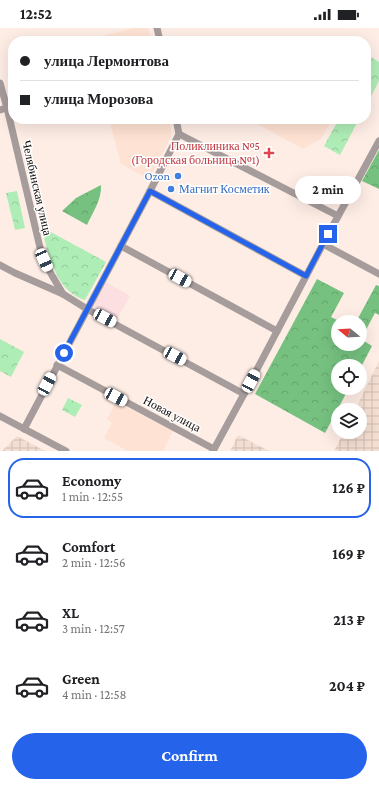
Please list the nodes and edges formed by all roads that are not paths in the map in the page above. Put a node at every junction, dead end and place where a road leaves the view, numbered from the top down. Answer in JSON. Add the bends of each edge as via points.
{"nodes":[{"id":1,"x":0,"y":83,"type":"edge"},
{"id":2,"x":7,"y":108,"type":"edge"},
{"id":3,"x":11,"y":124,"type":"edge"},
{"id":4,"x":177,"y":124,"type":"edge"},
{"id":5,"x":179,"y":134,"type":"junction"},
{"id":6,"x":379,"y":141,"type":"edge"},
{"id":7,"x":150,"y":191,"type":"junction"},
{"id":8,"x":338,"y":216,"type":"junction"},
{"id":9,"x":323,"y":244,"type":"junction"},
{"id":10,"x":121,"y":246,"type":"junction"},
{"id":11,"x":0,"y":265,"type":"edge"},
{"id":12,"x":379,"y":274,"type":"edge"},
{"id":13,"x":306,"y":276,"type":"junction"},
{"id":14,"x":63,"y":294,"type":"junction"},
{"id":15,"x":87,"y":309,"type":"junction"},
{"id":16,"x":277,"y":331,"type":"junction"},
{"id":17,"x":57,"y":366,"type":"junction"},
{"id":18,"x":244,"y":394,"type":"junction"},
{"id":19,"x":0,"y":416,"type":"edge"},
{"id":20,"x":24,"y":429,"type":"junction"},
{"id":21,"x":213,"y":450,"type":"edge"},
{"id":22,"x":66,"y":451,"type":"edge"}],
"edges":[{"from":1,"to":2,"type":"street","name":"Челябинская улица"},
{"from":3,"to":14,"type":"street","name":"Челябинская улица","via":[[42,256]]},
{"from":4,"to":5,"type":"street"},
{"from":5,"to":7,"type":"street"},
{"from":5,"to":8,"type":"street"},
{"from":6,"to":8,"type":"street"},
{"from":7,"to":10,"type":"street"},
{"from":7,"to":13,"type":"street"},
{"from":8,"to":9,"type":"street"},
{"from":9,"to":12,"type":"street"},
{"from":9,"to":13,"type":"street"},
{"from":10,"to":15,"type":"street"},
{"from":10,"to":16,"type":"street"},
{"from":11,"to":14,"type":"street"},
{"from":13,"to":16,"type":"street"},
{"from":14,"to":15,"type":"street"},
{"from":15,"to":17,"type":"street"},
{"from":15,"to":18,"type":"street"},
{"from":16,"to":18,"type":"street"},
{"from":17,"to":20,"type":"street"},
{"from":17,"to":21,"type":"street","name":"Новая улица"},
{"from":18,"to":21,"type":"street"},
{"from":19,"to":20,"type":"street"},
{"from":20,"to":22,"type":"street"}]}
